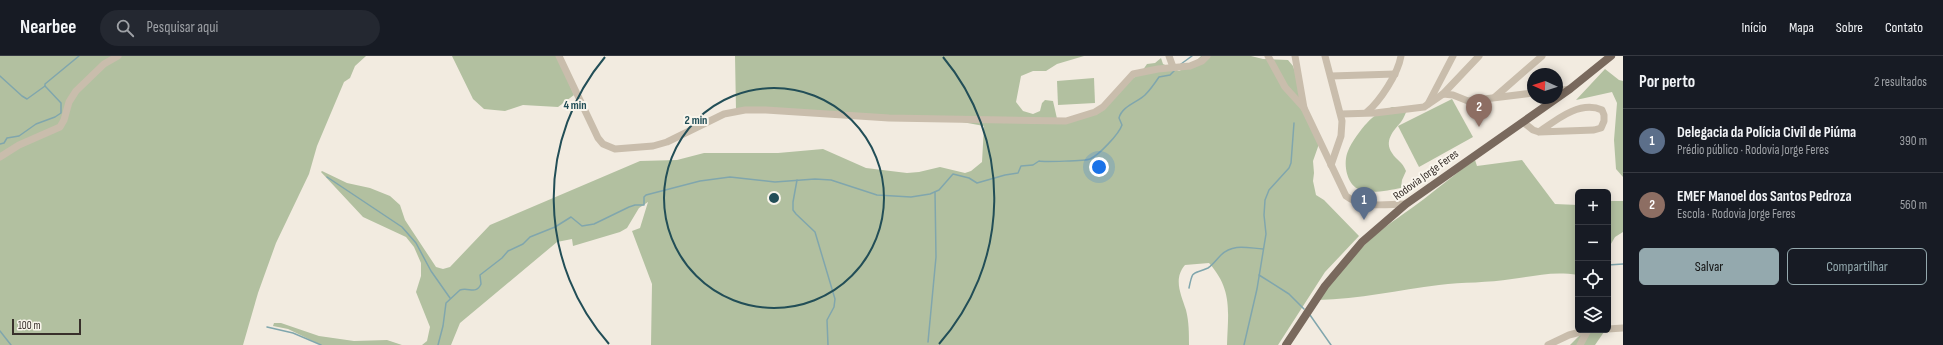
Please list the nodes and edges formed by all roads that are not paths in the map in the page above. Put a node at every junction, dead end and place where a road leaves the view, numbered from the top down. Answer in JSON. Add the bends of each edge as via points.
{"nodes":[{"id":1,"x":118,"y":56,"type":"edge"},
{"id":2,"x":559,"y":56,"type":"edge"},
{"id":3,"x":1169,"y":56,"type":"edge"},
{"id":4,"x":1207,"y":56,"type":"edge"},
{"id":5,"x":1268,"y":56,"type":"edge"},
{"id":6,"x":1295,"y":56,"type":"edge"},
{"id":7,"x":1325,"y":56,"type":"edge"},
{"id":8,"x":1401,"y":56,"type":"edge"},
{"id":9,"x":1452,"y":56,"type":"edge"},
{"id":10,"x":1479,"y":56,"type":"edge"},
{"id":11,"x":1542,"y":56,"type":"edge"},
{"id":12,"x":1611,"y":56,"type":"edge"},
{"id":13,"x":1173,"y":67,"type":"junction"},
{"id":14,"x":1395,"y":74,"type":"junction"},
{"id":15,"x":1331,"y":76,"type":"junction"},
{"id":16,"x":1452,"y":85,"type":"junction"},
{"id":17,"x":1570,"y":89,"type":"junction"},
{"id":18,"x":1563,"y":90,"type":"edge"},
{"id":19,"x":1443,"y":94,"type":"junction"},
{"id":20,"x":1527,"y":94,"type":"edge"},
{"id":21,"x":1495,"y":98,"type":"junction"},
{"id":22,"x":1468,"y":101,"type":"junction"},
{"id":23,"x":1428,"y":104,"type":"junction"},
{"id":24,"x":1304,"y":108,"type":"junction"},
{"id":25,"x":1366,"y":112,"type":"junction"},
{"id":26,"x":1340,"y":114,"type":"junction"},
{"id":27,"x":1523,"y":122,"type":"junction"},
{"id":28,"x":1539,"y":132,"type":"junction"},
{"id":29,"x":0,"y":158,"type":"edge"},
{"id":30,"x":1332,"y":165,"type":"junction"},
{"id":31,"x":1406,"y":204,"type":"junction"},
{"id":32,"x":1623,"y":328,"type":"edge"},
{"id":33,"x":1611,"y":329,"type":"edge"},
{"id":34,"x":1577,"y":333,"type":"edge"},
{"id":35,"x":1586,"y":333,"type":"edge"},
{"id":36,"x":1286,"y":345,"type":"edge"},
{"id":37,"x":1548,"y":345,"type":"edge"},
{"id":38,"x":1580,"y":345,"type":"edge"}],
"edges":[{"from":1,"to":29,"type":"street","via":[[104,64],[76,91],[60,127],[20,145]]},
{"from":2,"to":13,"type":"street","via":[[598,138],[603,144],[615,149],[653,146],[667,142],[724,114],[745,110],[889,118],[1066,121],[1096,112],[1137,73]]},
{"from":3,"to":13,"type":"street"},
{"from":4,"to":13,"type":"street","via":[[1196,64]]},
{"from":5,"to":24,"type":"street","via":[[1285,87]]},
{"from":6,"to":24,"type":"street"},
{"from":7,"to":15,"type":"street"},
{"from":8,"to":14,"type":"street"},
{"from":9,"to":23,"type":"street"},
{"from":10,"to":16,"type":"street"},
{"from":11,"to":21,"type":"street"},
{"from":12,"to":17,"type":"main road","name":"Rodovia Jorge Feres"},
{"from":14,"to":15,"type":"street"},
{"from":14,"to":25,"type":"street","via":[[1379,100]]},
{"from":15,"to":26,"type":"street"},
{"from":16,"to":19,"type":"street"},
{"from":16,"to":22,"type":"street"},
{"from":17,"to":18,"type":"street"},
{"from":17,"to":27,"type":"main road","name":"Rodovia Jorge Feres"},
{"from":19,"to":22,"type":"street"},
{"from":19,"to":23,"type":"street"},
{"from":20,"to":21,"type":"street"},
{"from":21,"to":22,"type":"street"},
{"from":23,"to":25,"type":"street","via":[[1424,107]]},
{"from":24,"to":30,"type":"street"},
{"from":25,"to":26,"type":"street"},
{"from":26,"to":30,"type":"street","via":[[1342,130]]},
{"from":27,"to":28,"type":"street"},
{"from":27,"to":31,"type":"main road","name":"Rodovia Jorge Feres"},
{"from":28,"to":28,"type":"street","via":[[1594,130],[1601,128],[1604,115],[1602,110],[1579,110],[1564,115]]},
{"from":30,"to":31,"type":"street","via":[[1341,188],[1353,201],[1372,205]]},
{"from":31,"to":36,"type":"main road","name":"Rodovia Jorge Feres","via":[[1350,254],[1325,286]]},
{"from":32,"to":33,"type":"street"},
{"from":34,"to":37,"type":"street"},
{"from":35,"to":38,"type":"street"}]}
